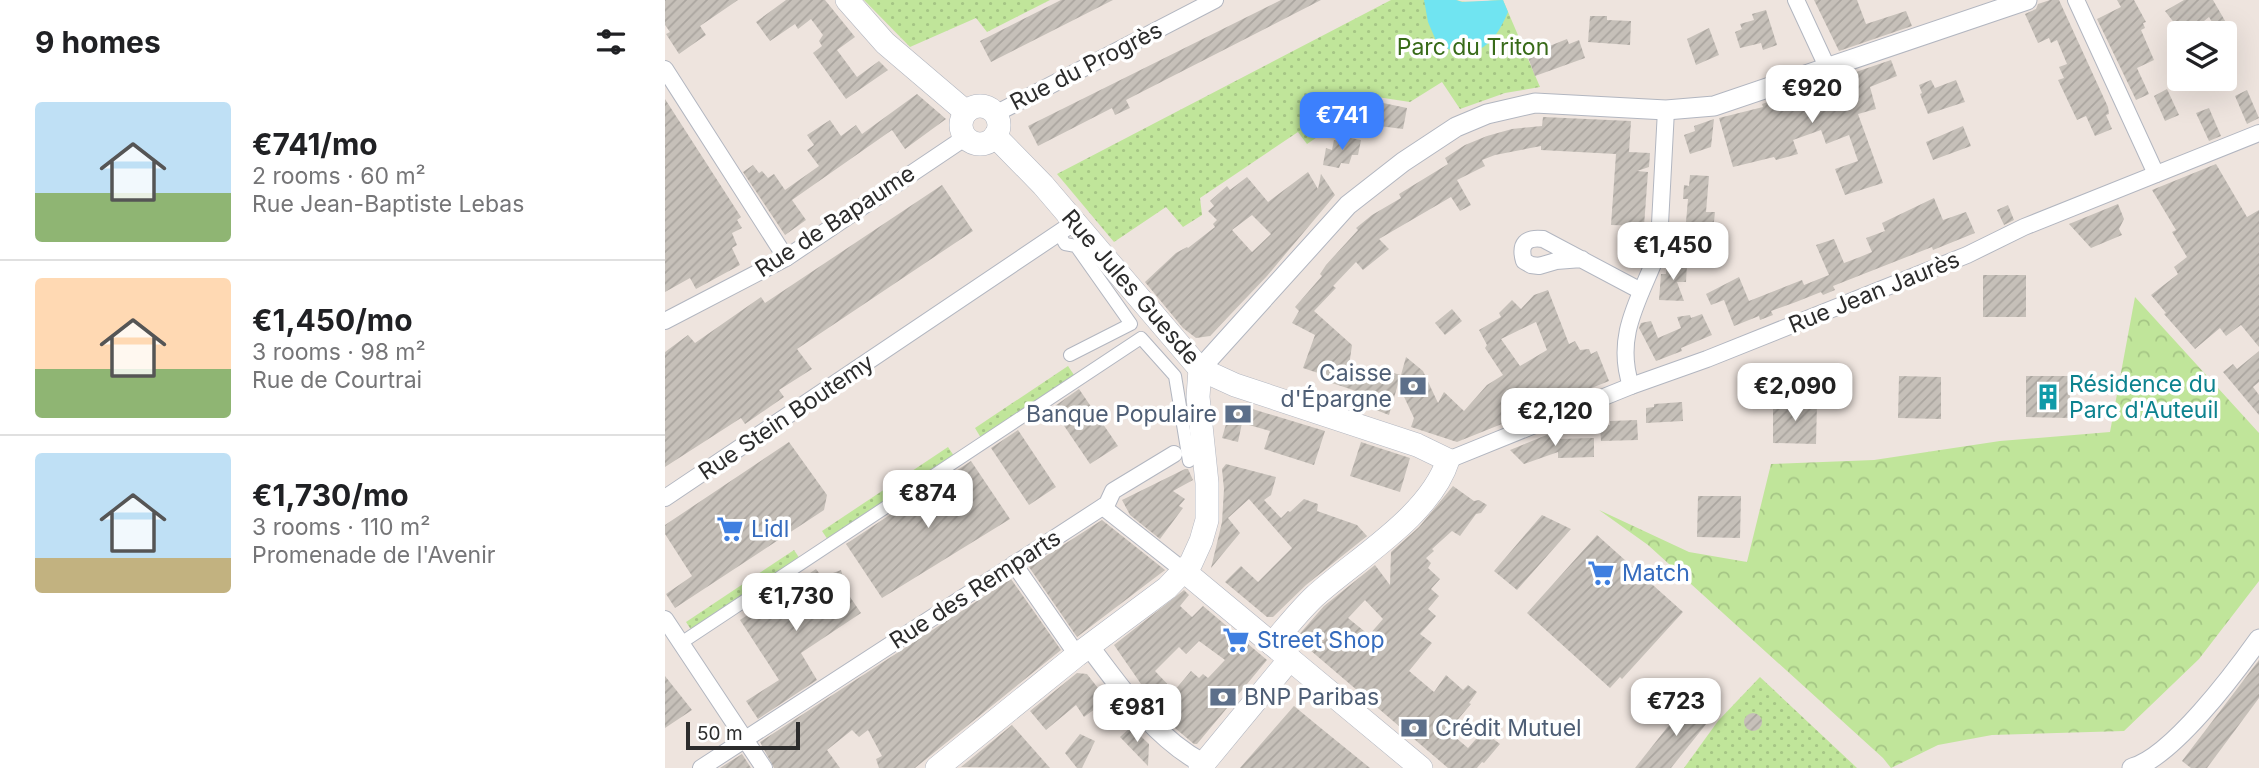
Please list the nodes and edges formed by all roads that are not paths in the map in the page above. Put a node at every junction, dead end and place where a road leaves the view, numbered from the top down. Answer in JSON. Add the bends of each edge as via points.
{"nodes":[{"id":1,"x":847,"y":0,"type":"edge"},
{"id":2,"x":1215,"y":0,"type":"edge"},
{"id":3,"x":1796,"y":0,"type":"edge"},
{"id":4,"x":2027,"y":0,"type":"edge"},
{"id":5,"x":2076,"y":0,"type":"edge"},
{"id":6,"x":665,"y":69,"type":"edge"},
{"id":7,"x":1828,"y":69,"type":"junction"},
{"id":8,"x":1666,"y":110,"type":"junction"},
{"id":9,"x":966,"y":112,"type":"junction"},
{"id":10,"x":995,"y":125,"type":"junction"},
{"id":11,"x":2259,"y":133,"type":"edge"},
{"id":12,"x":966,"y":137,"type":"junction"},
{"id":13,"x":2156,"y":174,"type":"junction"},
{"id":14,"x":1067,"y":228,"type":"junction"},
{"id":15,"x":786,"y":258,"type":"junction"},
{"id":16,"x":1582,"y":259,"type":"dead end"},
{"id":17,"x":1641,"y":291,"type":"junction"},
{"id":18,"x":665,"y":321,"type":"edge"},
{"id":19,"x":1131,"y":324,"type":"junction"},
{"id":20,"x":1141,"y":338,"type":"junction"},
{"id":21,"x":1070,"y":355,"type":"dead end"},
{"id":22,"x":1200,"y":369,"type":"junction"},
{"id":23,"x":1631,"y":386,"type":"junction"},
{"id":24,"x":1182,"y":458,"type":"joint"},
{"id":25,"x":1448,"y":460,"type":"junction"},
{"id":26,"x":665,"y":498,"type":"edge"},
{"id":27,"x":1103,"y":507,"type":"junction"},
{"id":28,"x":1014,"y":564,"type":"junction"},
{"id":29,"x":1184,"y":571,"type":"junction"},
{"id":30,"x":665,"y":619,"type":"edge"},
{"id":31,"x":2259,"y":639,"type":"edge"},
{"id":32,"x":681,"y":643,"type":"junction"},
{"id":33,"x":1083,"y":651,"type":"junction"},
{"id":34,"x":1281,"y":652,"type":"junction"},
{"id":35,"x":743,"y":739,"type":"junction"},
{"id":36,"x":945,"y":766,"type":"edge"},
{"id":37,"x":1202,"y":766,"type":"edge"},
{"id":38,"x":2142,"y":767,"type":"edge"},
{"id":39,"x":701,"y":768,"type":"edge"},
{"id":40,"x":764,"y":768,"type":"edge"},
{"id":41,"x":1421,"y":768,"type":"edge"}],
"edges":[{"from":1,"to":9,"type":"main road","via":[[885,43]]},
{"from":2,"to":10,"type":"street","name":"Rue du Progrès"},
{"from":3,"to":7,"type":"street"},
{"from":4,"to":7,"type":"street"},
{"from":5,"to":13,"type":"street"},
{"from":6,"to":15,"type":"street"},
{"from":7,"to":8,"type":"street","via":[[1726,103]]},
{"from":8,"to":17,"type":"street","via":[[1659,243]]},
{"from":8,"to":22,"type":"street","via":[[1535,103],[1487,114],[1445,133],[1348,205]]},
{"from":9,"to":10,"type":"main road","via":[[983,106]]},
{"from":9,"to":12,"type":"main road","via":[[961,126]]},
{"from":10,"to":12,"type":"main road","via":[[980,144]]},
{"from":10,"to":14,"type":"main road","name":"Rue Jules Guesde","via":[[1043,185]]},
{"from":11,"to":13,"type":"street","name":"Rue Jean Jaurès"},
{"from":12,"to":15,"type":"street","name":"Rue de Bapaume"},
{"from":13,"to":23,"type":"street","name":"Rue Jean Jaurès","via":[[1982,249]]},
{"from":14,"to":19,"type":"street","via":[[1065,244],[1076,246]]},
{"from":14,"to":22,"type":"main road","name":"Rue Jules Guesde"},
{"from":14,"to":26,"type":"street","name":"Rue Stein Boutemy"},
{"from":15,"to":18,"type":"street","name":"Rue de Bapaume"},
{"from":16,"to":17,"type":"street"},
{"from":17,"to":23,"type":"street","via":[[1624,346]]},
{"from":19,"to":20,"type":"street"},
{"from":19,"to":21,"type":"street"},
{"from":20,"to":24,"type":"street","via":[[1175,376]]},
{"from":20,"to":32,"type":"street"},
{"from":22,"to":25,"type":"main road","name":"Rue Jules Guesde"},
{"from":22,"to":29,"type":"main road","via":[[1207,520]]},
{"from":23,"to":25,"type":"street","name":"Rue Jean Jaurès"},
{"from":24,"to":27,"type":"street","name":"Rue des Remparts","via":[[1113,491]]},
{"from":25,"to":34,"type":"main road","via":[[1439,482],[1395,530],[1312,599]]},
{"from":27,"to":28,"type":"street","name":"Rue des Remparts"},
{"from":27,"to":29,"type":"street"},
{"from":28,"to":33,"type":"street"},
{"from":28,"to":35,"type":"street","name":"Rue des Remparts"},
{"from":29,"to":33,"type":"main road"},
{"from":29,"to":34,"type":"main road"},
{"from":30,"to":32,"type":"street"},
{"from":31,"to":38,"type":"street","via":[[2196,717]]},
{"from":32,"to":35,"type":"street"},
{"from":33,"to":36,"type":"main road"},
{"from":33,"to":37,"type":"street","via":[[1171,743]]},
{"from":34,"to":37,"type":"main road"},
{"from":34,"to":41,"type":"main road"},
{"from":35,"to":39,"type":"street","name":"Rue des Remparts"},
{"from":35,"to":40,"type":"street"}]}
